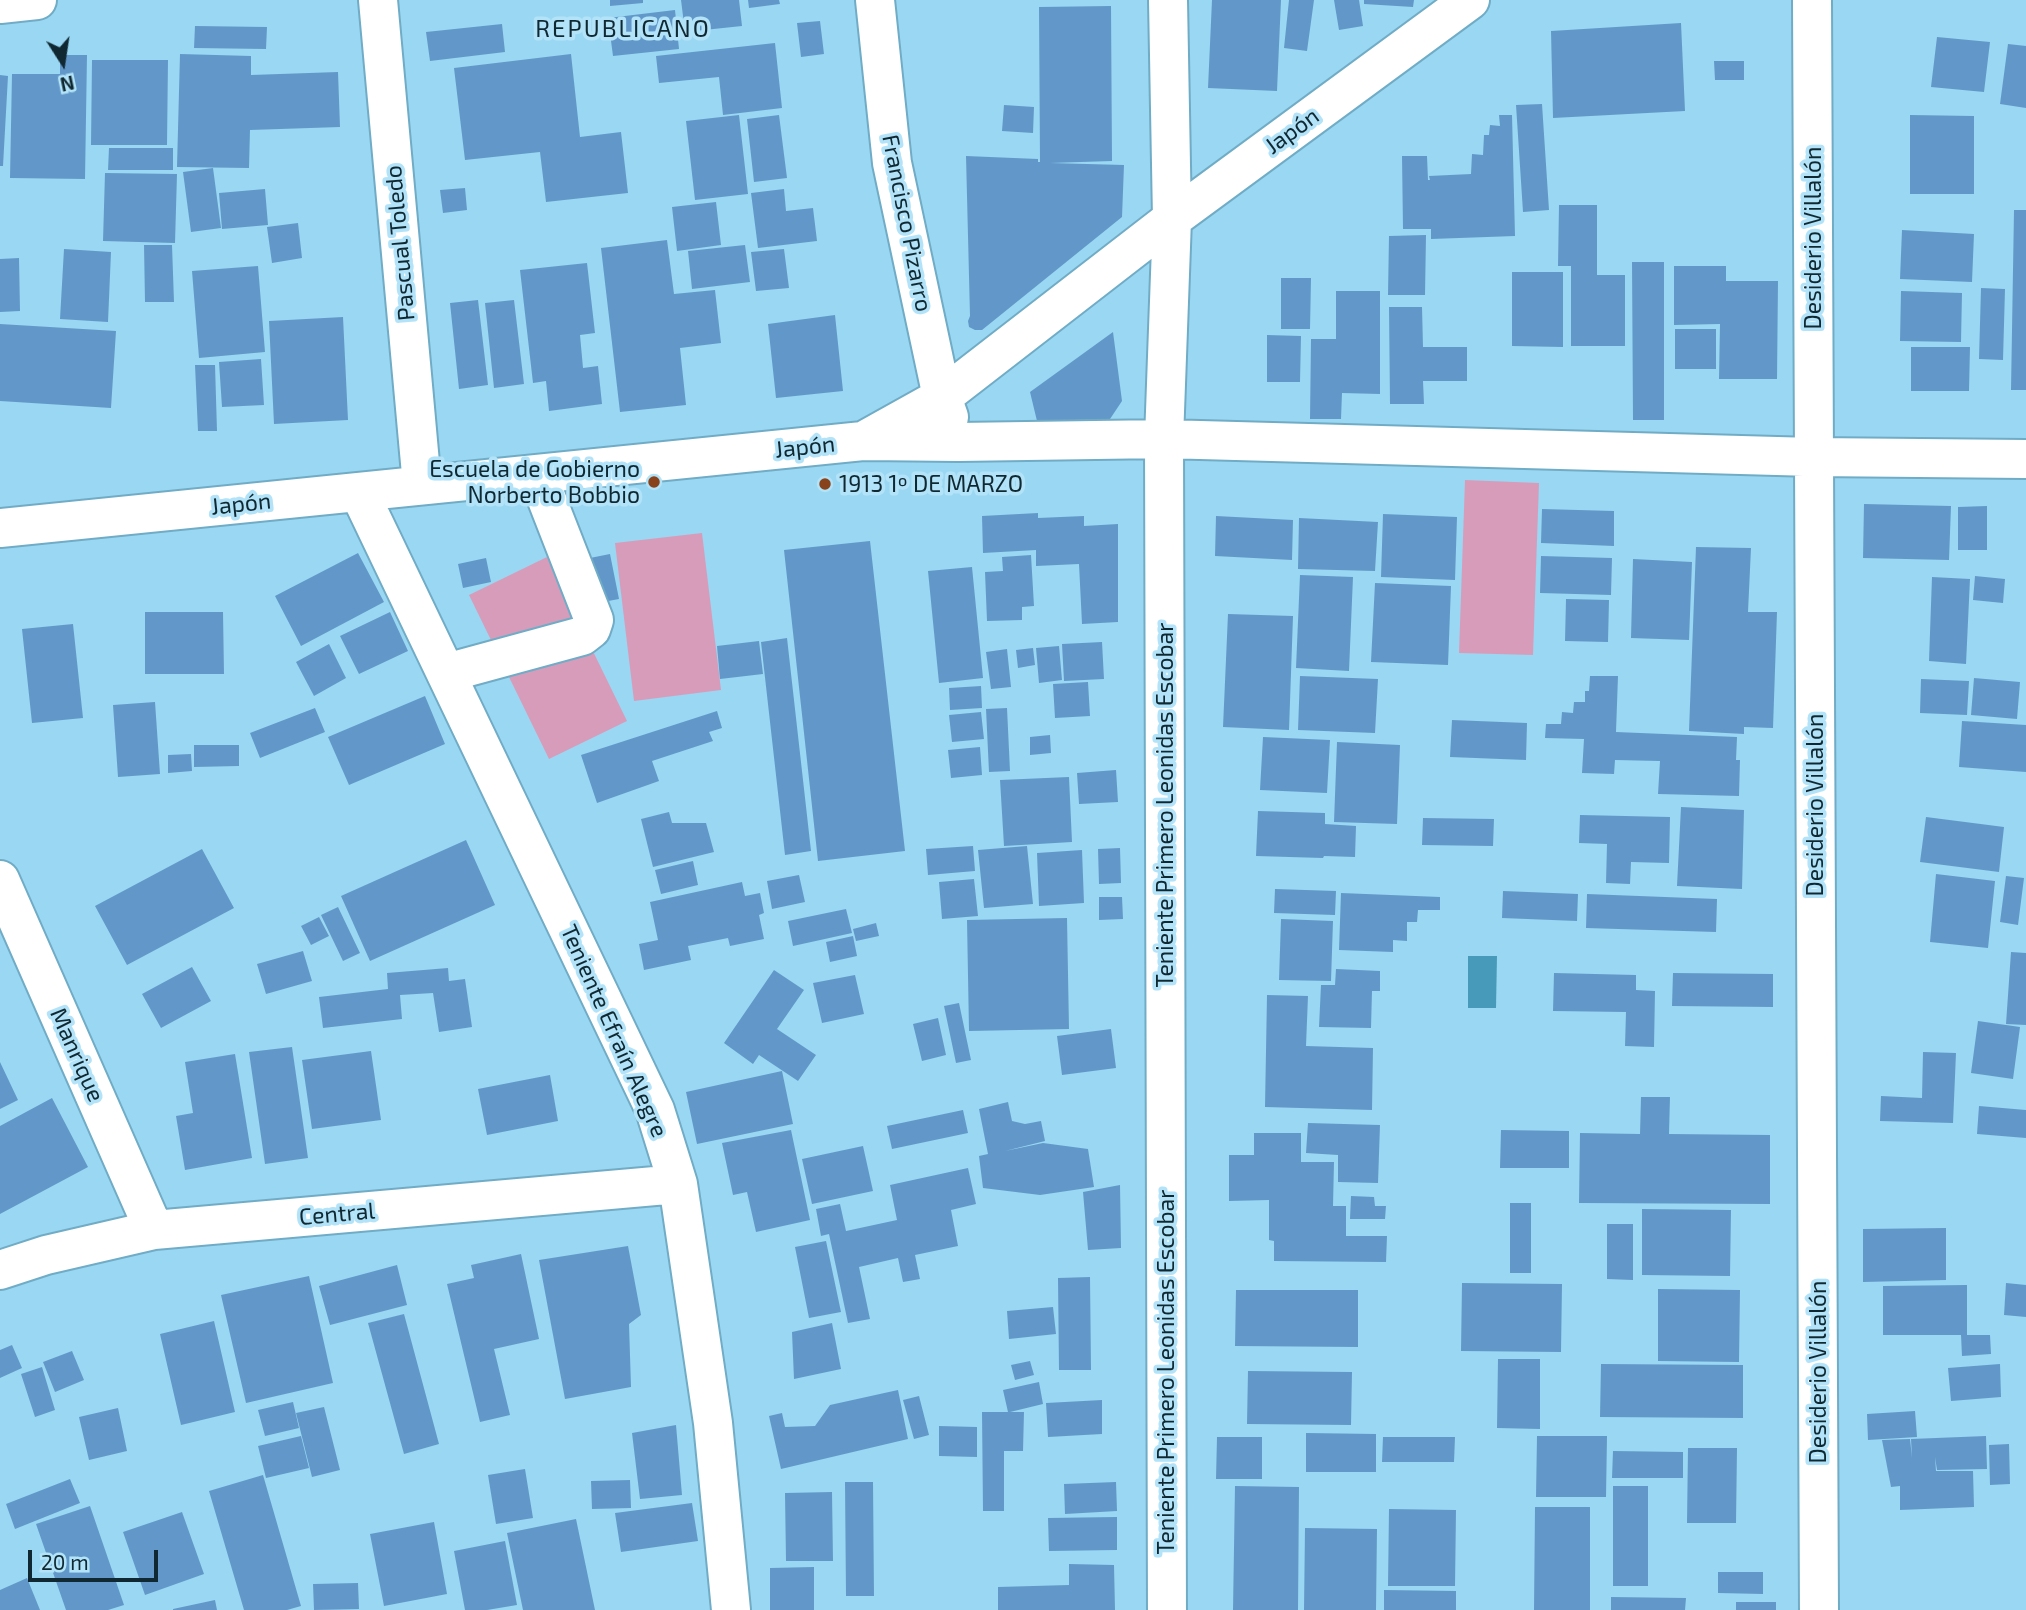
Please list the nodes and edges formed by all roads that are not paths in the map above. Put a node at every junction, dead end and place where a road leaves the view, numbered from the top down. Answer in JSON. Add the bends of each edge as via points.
{"nodes":[{"id":1,"x":37,"y":0,"type":"edge"},
{"id":2,"x":377,"y":0,"type":"edge"},
{"id":3,"x":875,"y":0,"type":"edge"},
{"id":4,"x":1168,"y":0,"type":"edge"},
{"id":5,"x":1470,"y":0,"type":"edge"},
{"id":6,"x":1812,"y":0,"type":"edge"},
{"id":7,"x":0,"y":4,"type":"edge"},
{"id":8,"x":1172,"y":219,"type":"junction"},
{"id":9,"x":942,"y":397,"type":"junction"},
{"id":10,"x":1164,"y":439,"type":"junction"},
{"id":11,"x":863,"y":441,"type":"junction"},
{"id":12,"x":958,"y":442,"type":"junction"},
{"id":13,"x":1813,"y":457,"type":"junction"},
{"id":14,"x":2026,"y":459,"type":"edge"},
{"id":15,"x":537,"y":474,"type":"junction"},
{"id":16,"x":422,"y":485,"type":"junction"},
{"id":17,"x":359,"y":492,"type":"junction"},
{"id":18,"x":0,"y":528,"type":"edge"},
{"id":19,"x":446,"y":673,"type":"junction"},
{"id":20,"x":0,"y":880,"type":"edge"},
{"id":21,"x":678,"y":1184,"type":"junction"},
{"id":22,"x":154,"y":1230,"type":"junction"},
{"id":23,"x":0,"y":1270,"type":"edge"},
{"id":24,"x":731,"y":1610,"type":"edge"},
{"id":25,"x":1167,"y":1610,"type":"edge"},
{"id":26,"x":1819,"y":1610,"type":"edge"}],
"edges":[{"from":1,"to":7,"type":"street"},
{"from":2,"to":16,"type":"street","name":"Pascual Toledo"},
{"from":3,"to":9,"type":"street","name":"Francisco Pizarro","via":[[892,163]]},
{"from":4,"to":8,"type":"street","name":"Teniente Primero Leonidas Escobar"},
{"from":5,"to":8,"type":"street","name":"Japón"},
{"from":6,"to":13,"type":"street","name":"Desiderio Villalón"},
{"from":8,"to":9,"type":"street","name":"Japón"},
{"from":8,"to":10,"type":"street","name":"Teniente Primero Leonidas Escobar"},
{"from":9,"to":11,"type":"street","name":"Japón"},
{"from":9,"to":12,"type":"street","name":"Francisco Pizarro"},
{"from":10,"to":12,"type":"street"},
{"from":10,"to":13,"type":"street"},
{"from":10,"to":25,"type":"street","name":"Teniente Primero Leonidas Escobar"},
{"from":11,"to":12,"type":"street"},
{"from":11,"to":15,"type":"street","name":"Japón"},
{"from":13,"to":14,"type":"street"},
{"from":13,"to":26,"type":"street","name":"Desiderio Villalón"},
{"from":15,"to":16,"type":"street","name":"Japón"},
{"from":15,"to":19,"type":"street","via":[[594,620],[591,629],[573,639]]},
{"from":16,"to":17,"type":"street","name":"Japón"},
{"from":17,"to":18,"type":"street","name":"Japón"},
{"from":17,"to":19,"type":"street","name":"Teniente Efraín Alegre"},
{"from":19,"to":21,"type":"street","name":"Teniente Efraín Alegre","via":[[654,1110]]},
{"from":20,"to":22,"type":"street","name":"Manrique"},
{"from":21,"to":22,"type":"street","name":"Central"},
{"from":21,"to":24,"type":"street","name":"Teniente Efraín Alegre","via":[[713,1423]]},
{"from":22,"to":23,"type":"street","name":"Central"}]}
